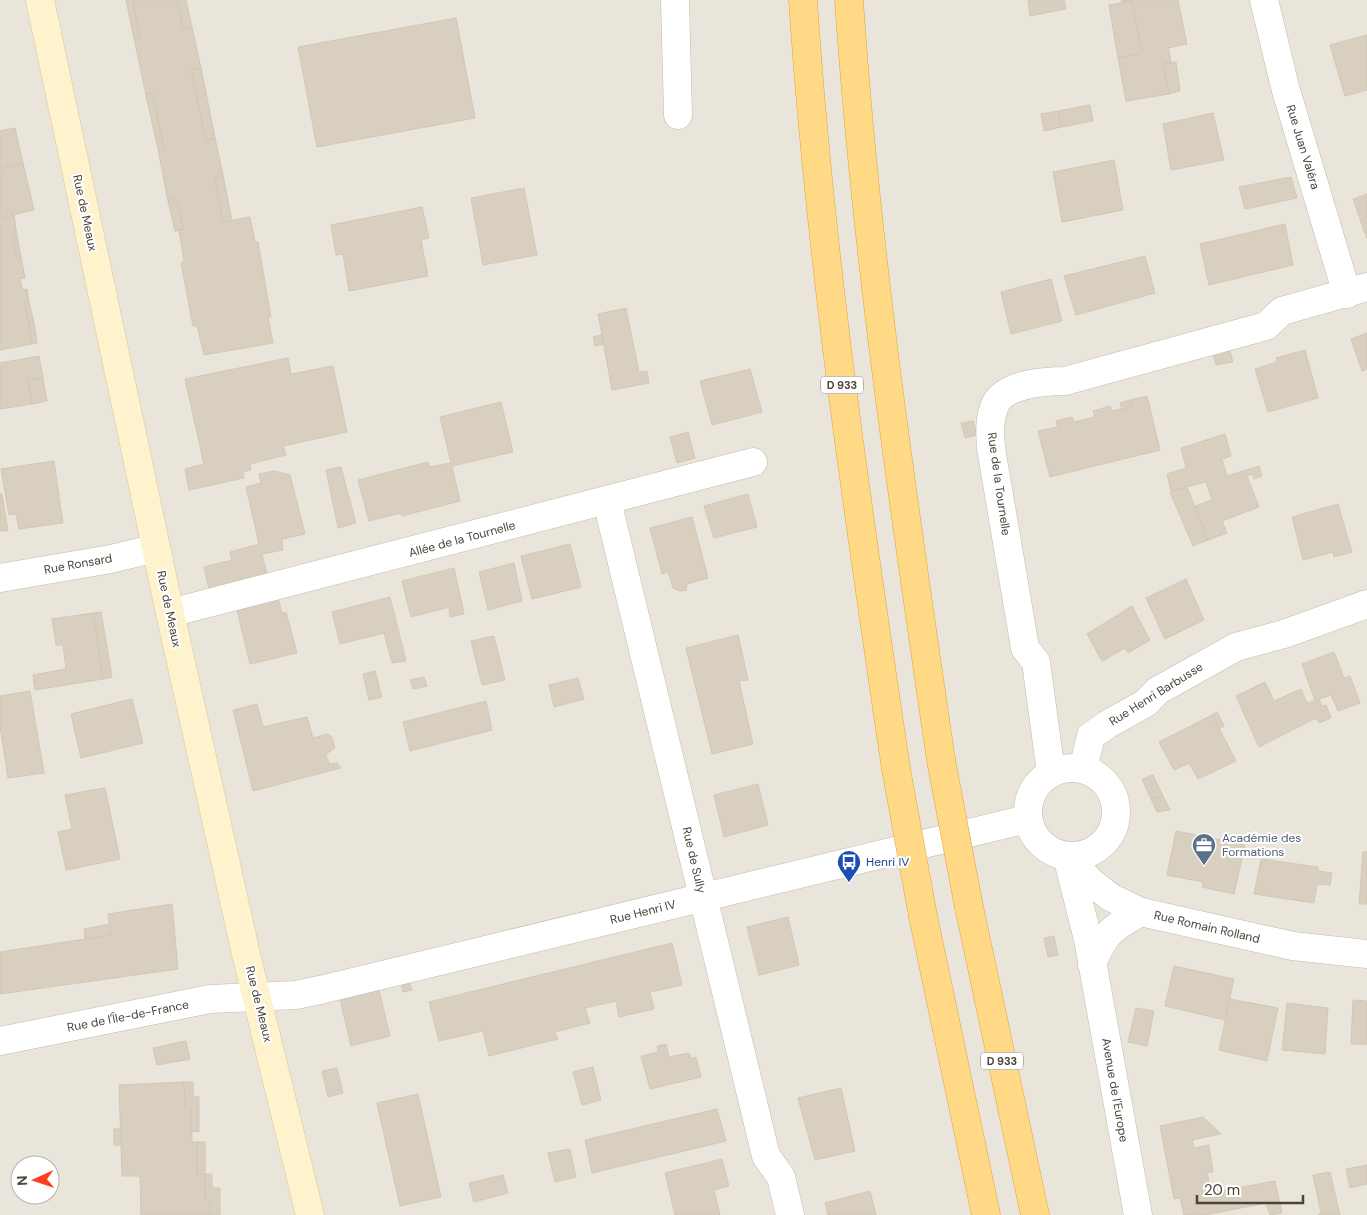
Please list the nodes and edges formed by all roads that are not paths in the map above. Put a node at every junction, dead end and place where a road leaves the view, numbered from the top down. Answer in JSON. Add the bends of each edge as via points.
{"nodes":[{"id":1,"x":40,"y":0,"type":"edge"},
{"id":2,"x":674,"y":0,"type":"edge"},
{"id":3,"x":803,"y":0,"type":"edge"},
{"id":4,"x":849,"y":0,"type":"edge"},
{"id":5,"x":1264,"y":0,"type":"edge"},
{"id":6,"x":678,"y":115,"type":"dead end"},
{"id":7,"x":1357,"y":290,"type":"edge"},
{"id":8,"x":753,"y":462,"type":"dead end"},
{"id":9,"x":607,"y":501,"type":"junction"},
{"id":10,"x":156,"y":548,"type":"junction"},
{"id":11,"x":0,"y":578,"type":"edge"},
{"id":12,"x":1367,"y":604,"type":"edge"},
{"id":13,"x":170,"y":613,"type":"junction"},
{"id":14,"x":1083,"y":769,"type":"junction"},
{"id":15,"x":1051,"y":773,"type":"junction"},
{"id":16,"x":1027,"y":819,"type":"junction"},
{"id":17,"x":1101,"y":847,"type":"junction"},
{"id":18,"x":1067,"y":856,"type":"junction"},
{"id":19,"x":1091,"y":882,"type":"junction"},
{"id":20,"x":702,"y":897,"type":"junction"},
{"id":21,"x":1141,"y":912,"type":"junction"},
{"id":22,"x":1090,"y":952,"type":"junction"},
{"id":23,"x":1367,"y":954,"type":"edge"},
{"id":24,"x":257,"y":997,"type":"junction"},
{"id":25,"x":0,"y":1041,"type":"edge"},
{"id":26,"x":310,"y":1215,"type":"edge"},
{"id":27,"x":790,"y":1215,"type":"edge"},
{"id":28,"x":986,"y":1215,"type":"edge"},
{"id":29,"x":1035,"y":1215,"type":"edge"},
{"id":30,"x":1138,"y":1215,"type":"edge"}],
"edges":[{"from":1,"to":10,"type":"main road","name":"Rue de Meaux"},
{"from":2,"to":6,"type":"street"},
{"from":3,"to":28,"type":"highway","number":"D 933","bridge":true,"via":[[825,251],[850,458],[896,769],[923,916]]},
{"from":4,"to":29,"type":"highway","number":"D 933","bridge":true,"via":[[876,286],[898,470],[940,760]]},
{"from":5,"to":7,"type":"street","name":"Rue Juan Valéra","via":[[1285,87]]},
{"from":7,"to":15,"type":"street","name":"Rue de la Tournelle","via":[[1282,311],[1266,326],[1065,382],[1043,381],[1012,389],[995,404],[990,425],[991,448],[1026,648],[1036,662]]},
{"from":8,"to":9,"type":"street","name":"Allée de la Tournelle"},
{"from":9,"to":13,"type":"street","name":"Allée de la Tournelle"},
{"from":9,"to":20,"type":"street","name":"Rue de Sully"},
{"from":10,"to":11,"type":"street","name":"Rue Ronsard"},
{"from":10,"to":13,"type":"main road","name":"Rue de Meaux"},
{"from":12,"to":14,"type":"street","name":"Rue Henri Barbusse","via":[[1284,634],[1236,647],[1157,691],[1146,703],[1091,736]]},
{"from":13,"to":24,"type":"main road","name":"Rue de Meaux"},
{"from":14,"to":15,"type":"street","via":[[1068,767]]},
{"from":14,"to":17,"type":"street","via":[[1104,780],[1116,802],[1116,820],[1111,835]]},
{"from":15,"to":16,"type":"street","via":[[1038,783],[1027,808]]},
{"from":16,"to":18,"type":"street","via":[[1033,834],[1048,849]]},
{"from":16,"to":20,"type":"street","name":"Rue Henri IV"},
{"from":17,"to":18,"type":"street","via":[[1087,854]]},
{"from":17,"to":19,"type":"street","name":"Avenue de l'Europe"},
{"from":18,"to":19,"type":"street","name":"Rue Romain Rolland"},
{"from":18,"to":22,"type":"street","name":"Avenue de l'Europe"},
{"from":19,"to":21,"type":"street","name":"Rue Romain Rolland","via":[[1110,897]]},
{"from":19,"to":22,"type":"street","name":"Avenue de l'Europe"},
{"from":20,"to":24,"type":"street","name":"Rue Henri IV","via":[[320,990]]},
{"from":20,"to":27,"type":"street","name":"Rue de Sully","via":[[766,1156],[781,1177]]},
{"from":21,"to":22,"type":"street","via":[[1117,925]]},
{"from":21,"to":23,"type":"street","name":"Rue Romain Rolland","via":[[1293,946]]},
{"from":22,"to":30,"type":"street","name":"Avenue de l'Europe"},
{"from":24,"to":25,"type":"street","name":"Rue de l'Île-de-France","via":[[210,999]]},
{"from":24,"to":26,"type":"main road","name":"Rue de Meaux"}]}
